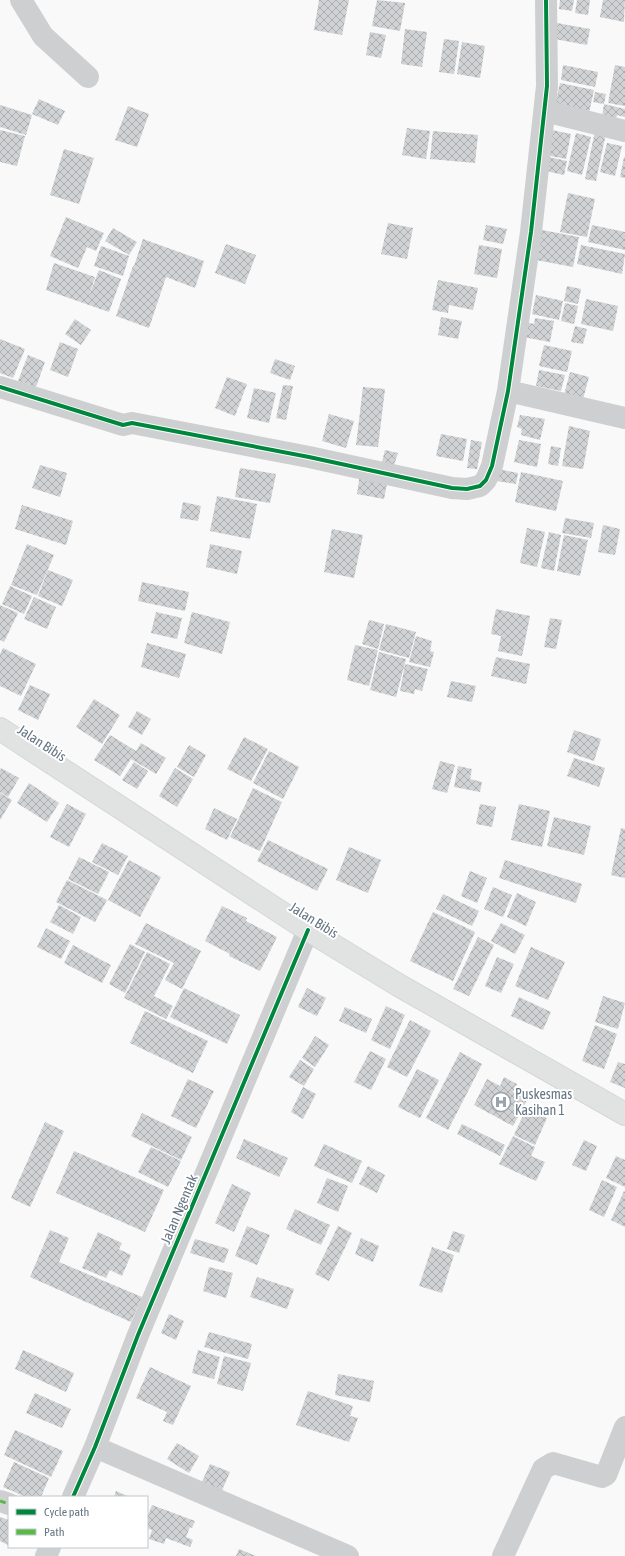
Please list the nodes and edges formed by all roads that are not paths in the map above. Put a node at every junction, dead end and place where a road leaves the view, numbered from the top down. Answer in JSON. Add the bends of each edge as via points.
{"nodes":[{"id":1,"x":21,"y":0,"type":"edge"},
{"id":2,"x":546,"y":0,"type":"edge"},
{"id":3,"x":88,"y":77,"type":"dead end"},
{"id":4,"x":545,"y":111,"type":"junction"},
{"id":5,"x":625,"y":131,"type":"edge"},
{"id":6,"x":0,"y":387,"type":"edge"},
{"id":7,"x":508,"y":391,"type":"junction"},
{"id":8,"x":625,"y":418,"type":"edge"},
{"id":9,"x":0,"y":729,"type":"edge"},
{"id":10,"x":308,"y":930,"type":"junction"},
{"id":11,"x":625,"y":1114,"type":"edge"},
{"id":12,"x":625,"y":1427,"type":"edge"},
{"id":13,"x":95,"y":1447,"type":"junction"},
{"id":14,"x":73,"y":1496,"type":"edge"},
{"id":15,"x":348,"y":1556,"type":"edge"},
{"id":16,"x":503,"y":1556,"type":"edge"}],
"edges":[{"from":1,"to":3,"type":"street","via":[[43,36]]},
{"from":2,"to":4,"type":"street"},
{"from":4,"to":5,"type":"street"},
{"from":4,"to":7,"type":"street"},
{"from":6,"to":7,"type":"street","via":[[123,425],[132,422],[467,489],[480,486],[486,480],[492,466]]},
{"from":7,"to":8,"type":"street"},
{"from":9,"to":10,"type":"main road","name":"Jalan Bibis"},
{"from":10,"to":11,"type":"main road","name":"Jalan Bibis","via":[[400,986]]},
{"from":10,"to":13,"type":"street","name":"Jalan Ngentak","via":[[138,1335]]},
{"from":12,"to":16,"type":"street","via":[[606,1476],[602,1478],[553,1463],[542,1469]]},
{"from":13,"to":14,"type":"street","name":"Jalan Ngentak"},
{"from":13,"to":15,"type":"street"}]}
